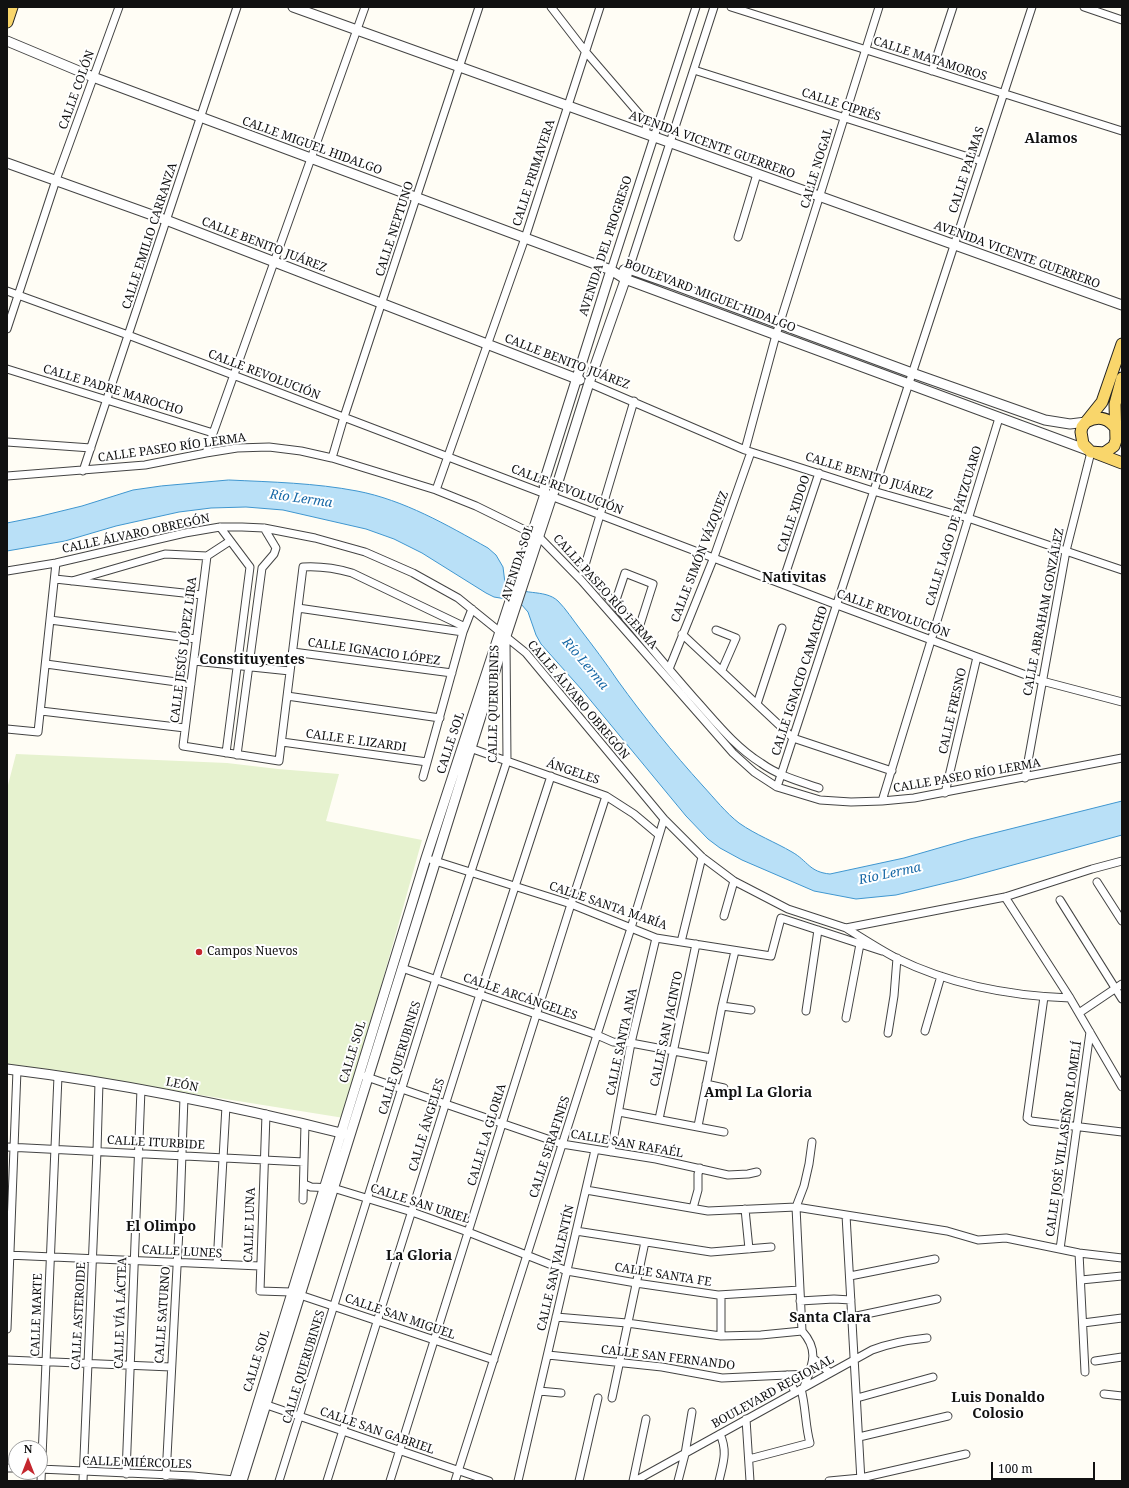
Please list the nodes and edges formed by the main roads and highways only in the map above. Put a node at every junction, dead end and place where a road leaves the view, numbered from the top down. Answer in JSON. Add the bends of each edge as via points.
{"nodes":[{"id":1,"x":12,"y":7,"type":"edge"},
{"id":2,"x":7,"y":22,"type":"edge"},
{"id":3,"x":1122,"y":344,"type":"edge"},
{"id":4,"x":1122,"y":378,"type":"edge"},
{"id":5,"x":1086,"y":422,"type":"junction"},
{"id":6,"x":1119,"y":433,"type":"edge"},
{"id":7,"x":1092,"y":452,"type":"junction"},
{"id":8,"x":1122,"y":463,"type":"edge"}],
"edges":[{"from":1,"to":2,"type":"main road"},
{"from":3,"to":5,"type":"main road","via":[[1103,398]]},
{"from":4,"to":6,"type":"main road","via":[[1115,404]]},
{"from":5,"to":6,"type":"main road","via":[[1102,418],[1112,423]]},
{"from":5,"to":7,"type":"main road","via":[[1081,438],[1086,449]]},
{"from":6,"to":7,"type":"main road","via":[[1114,446],[1104,453]]},
{"from":7,"to":8,"type":"main road"}]}
